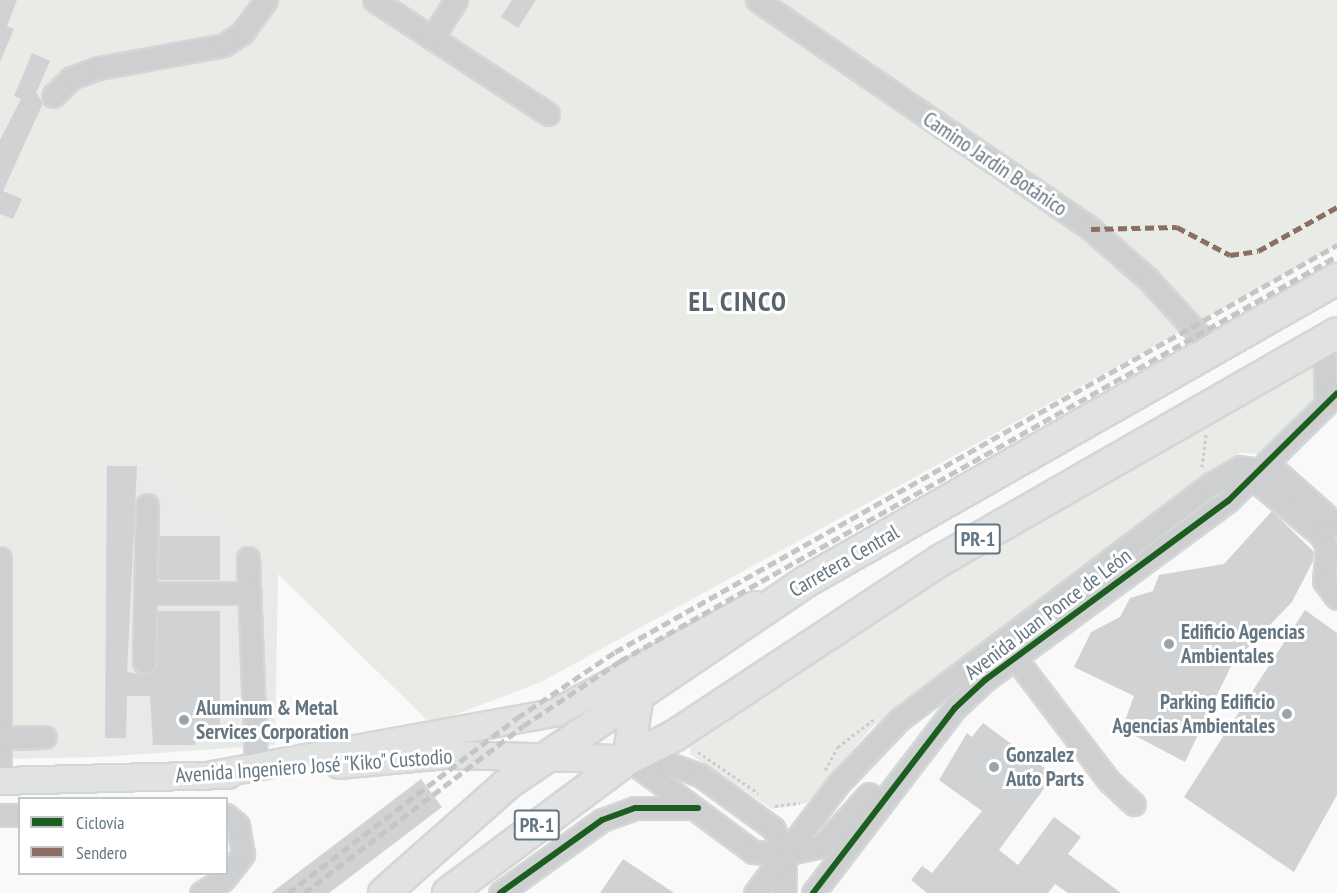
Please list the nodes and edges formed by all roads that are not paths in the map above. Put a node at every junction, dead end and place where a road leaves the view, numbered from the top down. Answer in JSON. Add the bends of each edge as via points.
{"nodes":[{"id":1,"x":266,"y":0,"type":"edge"},
{"id":2,"x":374,"y":0,"type":"edge"},
{"id":3,"x":456,"y":0,"type":"edge"},
{"id":4,"x":757,"y":0,"type":"edge"},
{"id":5,"x":432,"y":38,"type":"junction"},
{"id":6,"x":53,"y":96,"type":"dead end"},
{"id":7,"x":548,"y":114,"type":"dead end"},
{"id":8,"x":1337,"y":279,"type":"edge"},
{"id":9,"x":1330,"y":337,"type":"edge"},
{"id":10,"x":1214,"y":351,"type":"junction"},
{"id":11,"x":1332,"y":398,"type":"edge"},
{"id":12,"x":1260,"y":470,"type":"junction"},
{"id":13,"x":147,"y":505,"type":"dead end"},
{"id":14,"x":1337,"y":525,"type":"edge"},
{"id":15,"x":0,"y":558,"type":"edge"},
{"id":16,"x":248,"y":558,"type":"dead end"},
{"id":17,"x":807,"y":581,"type":"junction"},
{"id":18,"x":145,"y":593,"type":"junction"},
{"id":19,"x":250,"y":593,"type":"junction"},
{"id":20,"x":1337,"y":598,"type":"edge"},
{"id":21,"x":1009,"y":650,"type":"junction"},
{"id":22,"x":144,"y":662,"type":"dead end"},
{"id":23,"x":638,"y":695,"type":"junction"},
{"id":24,"x":45,"y":737,"type":"dead end"},
{"id":25,"x":0,"y":738,"type":"edge"},
{"id":26,"x":925,"y":740,"type":"junction"},
{"id":27,"x":544,"y":757,"type":"junction"},
{"id":28,"x":628,"y":759,"type":"junction"},
{"id":29,"x":256,"y":766,"type":"junction"},
{"id":30,"x":212,"y":775,"type":"junction"},
{"id":31,"x":0,"y":781,"type":"edge"},
{"id":32,"x":0,"y":801,"type":"edge"},
{"id":33,"x":18,"y":801,"type":"edge"},
{"id":34,"x":1134,"y":804,"type":"dead end"},
{"id":35,"x":698,"y":808,"type":"junction"},
{"id":36,"x":0,"y":815,"type":"edge"},
{"id":37,"x":18,"y":815,"type":"edge"},
{"id":38,"x":228,"y":817,"type":"edge"},
{"id":39,"x":785,"y":854,"type":"junction"},
{"id":40,"x":228,"y":874,"type":"edge"},
{"id":41,"x":227,"y":875,"type":"edge"},
{"id":42,"x":201,"y":893,"type":"edge"},
{"id":43,"x":384,"y":893,"type":"edge"},
{"id":44,"x":448,"y":893,"type":"edge"},
{"id":45,"x":500,"y":893,"type":"edge"},
{"id":46,"x":755,"y":893,"type":"edge"},
{"id":47,"x":784,"y":893,"type":"edge"},
{"id":48,"x":813,"y":893,"type":"edge"}],
"edges":[{"from":1,"to":6,"type":"street","via":[[242,33],[224,45],[99,68],[71,78]]},
{"from":2,"to":5,"type":"street"},
{"from":3,"to":5,"type":"street"},
{"from":4,"to":10,"type":"street","name":"Camino Jardín Botánico","via":[[1091,229],[1148,279]]},
{"from":5,"to":7,"type":"street"},
{"from":8,"to":10,"type":"highway","name":"Carretera Central","number":"PR-1"},
{"from":9,"to":11,"type":"street"},
{"from":9,"to":28,"type":"highway","number":"PR-1","via":[[941,560],[674,736]]},
{"from":10,"to":17,"type":"highway","name":"Carretera Central","number":"PR-1"},
{"from":11,"to":12,"type":"street","name":"Avenida Juan Ponce de León"},
{"from":12,"to":14,"type":"street"},
{"from":12,"to":20,"type":"street","via":[[1321,535],[1327,546],[1323,581]]},
{"from":12,"to":21,"type":"street","name":"Avenida Juan Ponce de León"},
{"from":13,"to":18,"type":"street"},
{"from":15,"to":25,"type":"street"},
{"from":16,"to":19,"type":"street"},
{"from":17,"to":23,"type":"highway","name":"Carretera Central","number":"PR-1"},
{"from":17,"to":29,"type":"main road","via":[[710,625],[557,712]]},
{"from":18,"to":19,"type":"street"},
{"from":18,"to":22,"type":"street"},
{"from":19,"to":29,"type":"street"},
{"from":21,"to":26,"type":"street","name":"Avenida Juan Ponce de León"},
{"from":21,"to":34,"type":"street","via":[[1109,781]]},
{"from":21,"to":39,"type":"street","name":"Avenida Juan Ponce de León","via":[[900,719],[838,784]]},
{"from":23,"to":27,"type":"highway","name":"Carretera Central","number":"PR-1"},
{"from":23,"to":28,"type":"highway"},
{"from":24,"to":25,"type":"street"},
{"from":25,"to":31,"type":"street"},
{"from":26,"to":39,"type":"street","via":[[905,754],[833,838]]},
{"from":26,"to":48,"type":"street","name":"Avenida Juan Ponce de León"},
{"from":27,"to":28,"type":"main road","name":"Avenida Ingeniero José \"Kiko\" Custodio"},
{"from":27,"to":30,"type":"main road","name":"Avenida Ingeniero José \"Kiko\" Custodio","via":[[446,755]]},
{"from":27,"to":43,"type":"highway","name":"Carretera Central","number":"PR-1"},
{"from":28,"to":35,"type":"street"},
{"from":28,"to":39,"type":"street","via":[[664,762],[700,775],[773,828]]},
{"from":28,"to":44,"type":"highway","number":"PR-1"},
{"from":29,"to":30,"type":"main road"},
{"from":30,"to":31,"type":"main road","name":"Avenida Ingeniero José \"Kiko\" Custodio"},
{"from":32,"to":33,"type":"street"},
{"from":35,"to":39,"type":"street","via":[[753,852]]},
{"from":35,"to":45,"type":"street","via":[[635,808],[602,820]]},
{"from":36,"to":37,"type":"street"},
{"from":38,"to":40,"type":"street","via":[[238,825],[243,854]]},
{"from":39,"to":46,"type":"street","name":"Avenida Juan Ponce de León"},
{"from":39,"to":47,"type":"street"},
{"from":41,"to":42,"type":"street"}]}
